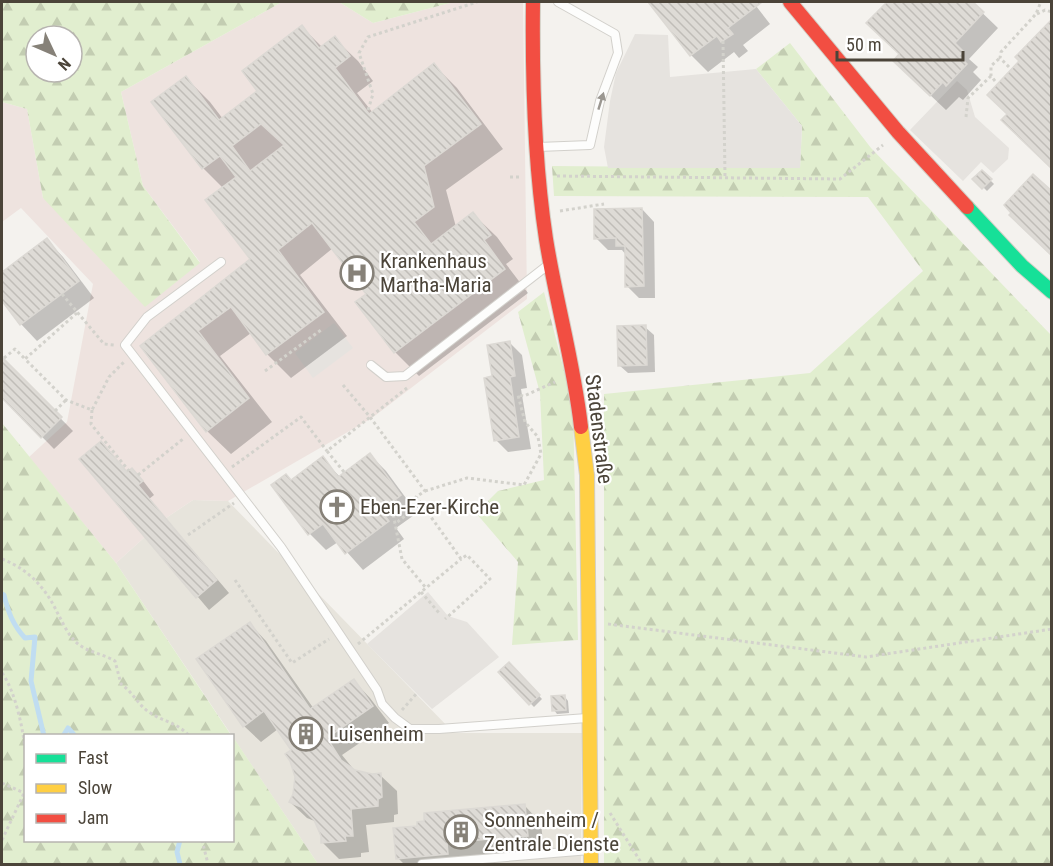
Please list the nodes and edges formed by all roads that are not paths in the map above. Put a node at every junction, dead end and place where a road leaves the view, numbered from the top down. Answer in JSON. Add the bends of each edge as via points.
{"nodes":[{"id":1,"x":533,"y":2,"type":"edge"},
{"id":2,"x":558,"y":2,"type":"edge"},
{"id":3,"x":790,"y":2,"type":"edge"},
{"id":4,"x":538,"y":147,"type":"junction"},
{"id":5,"x":221,"y":262,"type":"dead end"},
{"id":6,"x":551,"y":262,"type":"junction"},
{"id":7,"x":1052,"y":292,"type":"edge"},
{"id":8,"x":371,"y":365,"type":"dead end"},
{"id":9,"x":591,"y":718,"type":"junction"},
{"id":10,"x":591,"y":850,"type":"junction"},
{"id":11,"x":422,"y":864,"type":"edge"},
{"id":12,"x":591,"y":864,"type":"edge"}],
"edges":[{"from":1,"to":4,"type":"street","name":"Stadenstraße","via":[[532,89]]},
{"from":4,"to":2,"type":"lane","one_way":true,"via":[[590,145],[600,101],[618,53],[615,34]]},
{"from":3,"to":7,"type":"street","via":[[898,132],[1022,266]]},
{"from":4,"to":6,"type":"street","name":"Stadenstraße"},
{"from":5,"to":9,"type":"lane","via":[[147,317],[125,345],[281,547],[377,690],[382,704],[410,729]]},
{"from":6,"to":8,"type":"lane","via":[[405,376],[386,377]]},
{"from":6,"to":9,"type":"street","name":"Stadenstraße","via":[[579,408],[587,475]]},
{"from":9,"to":10,"type":"street","name":"Stadenstraße"},
{"from":10,"to":11,"type":"lane"},
{"from":10,"to":12,"type":"street","name":"Stadenstraße"}]}
